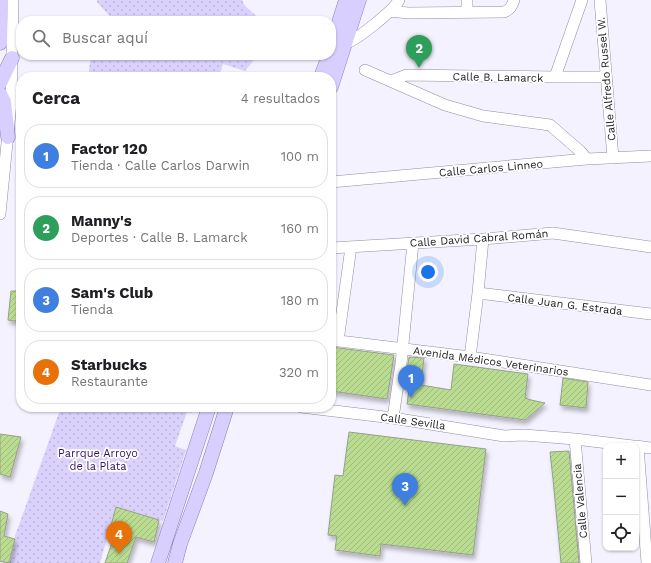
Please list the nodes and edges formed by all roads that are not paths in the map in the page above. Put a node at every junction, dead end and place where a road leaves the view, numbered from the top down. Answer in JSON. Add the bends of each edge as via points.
{"nodes":[{"id":1,"x":1,"y":0,"type":"edge"},
{"id":2,"x":13,"y":0,"type":"edge"},
{"id":3,"x":346,"y":0,"type":"edge"},
{"id":4,"x":359,"y":0,"type":"edge"},
{"id":5,"x":399,"y":0,"type":"edge"},
{"id":6,"x":467,"y":0,"type":"edge"},
{"id":7,"x":514,"y":0,"type":"edge"},
{"id":8,"x":582,"y":0,"type":"edge"},
{"id":9,"x":600,"y":0,"type":"edge"},
{"id":10,"x":390,"y":11,"type":"junction"},
{"id":11,"x":467,"y":12,"type":"junction"},
{"id":12,"x":336,"y":39,"type":"edge"},
{"id":13,"x":0,"y":43,"type":"edge"},
{"id":14,"x":336,"y":43,"type":"edge"},
{"id":15,"x":336,"y":46,"type":"edge"},
{"id":16,"x":12,"y":58,"type":"junction"},
{"id":17,"x":329,"y":60,"type":"edge"},
{"id":18,"x":333,"y":60,"type":"edge"},
{"id":19,"x":365,"y":70,"type":"dead end"},
{"id":20,"x":324,"y":72,"type":"edge"},
{"id":21,"x":332,"y":72,"type":"edge"},
{"id":22,"x":555,"y":77,"type":"junction"},
{"id":23,"x":606,"y":77,"type":"junction"},
{"id":24,"x":391,"y":81,"type":"junction"},
{"id":25,"x":0,"y":83,"type":"edge"},
{"id":26,"x":0,"y":94,"type":"edge"},
{"id":27,"x":8,"y":137,"type":"junction"},
{"id":28,"x":651,"y":156,"type":"edge"},
{"id":29,"x":613,"y":158,"type":"junction"},
{"id":30,"x":587,"y":159,"type":"junction"},
{"id":31,"x":336,"y":182,"type":"edge"},
{"id":32,"x":0,"y":214,"type":"edge"},
{"id":33,"x":483,"y":238,"type":"junction"},
{"id":34,"x":413,"y":242,"type":"junction"},
{"id":35,"x":351,"y":247,"type":"junction"},
{"id":36,"x":651,"y":247,"type":"edge"},
{"id":37,"x":336,"y":248,"type":"edge"},
{"id":38,"x":478,"y":293,"type":"junction"},
{"id":39,"x":651,"y":314,"type":"edge"},
{"id":40,"x":336,"y":329,"type":"edge"},
{"id":41,"x":336,"y":340,"type":"edge"},
{"id":42,"x":402,"y":349,"type":"junction"},
{"id":43,"x":470,"y":357,"type":"junction"},
{"id":44,"x":651,"y":385,"type":"edge"},
{"id":45,"x":336,"y":406,"type":"edge"},
{"id":46,"x":336,"y":410,"type":"edge"},
{"id":47,"x":207,"y":412,"type":"edge"},
{"id":48,"x":225,"y":412,"type":"edge"},
{"id":49,"x":393,"y":415,"type":"junction"},
{"id":50,"x":575,"y":439,"type":"junction"},
{"id":51,"x":610,"y":443,"type":"edge"},
{"id":52,"x":639,"y":446,"type":"edge"},
{"id":53,"x":651,"y":448,"type":"edge"},
{"id":54,"x":639,"y":478,"type":"edge"},
{"id":55,"x":158,"y":563,"type":"edge"},
{"id":56,"x":175,"y":563,"type":"edge"},
{"id":57,"x":586,"y":563,"type":"edge"},
{"id":58,"x":647,"y":563,"type":"edge"}],
"edges":[{"from":1,"to":13,"type":"main road"},
{"from":2,"to":16,"type":"street"},
{"from":3,"to":12,"type":"main road"},
{"from":4,"to":14,"type":"main road"},
{"from":5,"to":10,"type":"street"},
{"from":6,"to":11,"type":"street"},
{"from":7,"to":11,"type":"street","via":[[512,6],[504,12]]},
{"from":8,"to":22,"type":"street"},
{"from":9,"to":23,"type":"street","name":"Calle Alfredo Russel W."},
{"from":10,"to":11,"type":"street"},
{"from":10,"to":15,"type":"street","via":[[353,40]]},
{"from":16,"to":25,"type":"main road"},
{"from":16,"to":27,"type":"street"},
{"from":17,"to":20,"type":"main road"},
{"from":18,"to":21,"type":"main road"},
{"from":19,"to":24,"type":"street"},
{"from":22,"to":23,"type":"street","name":"Calle B. Lamarck"},
{"from":22,"to":24,"type":"street","name":"Calle B. Lamarck","via":[[406,75]]},
{"from":23,"to":29,"type":"street","name":"Calle Alfredo Russel W."},
{"from":24,"to":30,"type":"street","via":[[446,105],[476,114],[550,125]]},
{"from":26,"to":27,"type":"main road","via":[[4,102]]},
{"from":27,"to":32,"type":"street"},
{"from":28,"to":29,"type":"street","name":"Calle Carlos Linneo"},
{"from":29,"to":30,"type":"street","name":"Calle Carlos Linneo"},
{"from":30,"to":31,"type":"street","name":"Calle Carlos Linneo"},
{"from":33,"to":34,"type":"street","name":"Calle David Cabral Román"},
{"from":33,"to":36,"type":"street","name":"Calle David Cabral Román","via":[[553,233]]},
{"from":33,"to":38,"type":"street"},
{"from":34,"to":35,"type":"street","name":"Calle David Cabral Román"},
{"from":34,"to":42,"type":"street"},
{"from":35,"to":37,"type":"street","name":"Calle David Cabral Román"},
{"from":35,"to":40,"type":"street"},
{"from":38,"to":39,"type":"street","name":"Calle Juan G. Estrada"},
{"from":38,"to":43,"type":"street"},
{"from":41,"to":42,"type":"street","name":"Avenida Médicos Veterinarios"},
{"from":42,"to":43,"type":"street","name":"Avenida Médicos Veterinarios"},
{"from":42,"to":49,"type":"street"},
{"from":43,"to":44,"type":"street","name":"Avenida Médicos Veterinarios"},
{"from":45,"to":49,"type":"street","name":"Calle Sevilla"},
{"from":46,"to":49,"type":"street","name":"Calle Sevilla"},
{"from":47,"to":55,"type":"main road"},
{"from":48,"to":56,"type":"main road"},
{"from":49,"to":50,"type":"street","name":"Calle Sevilla","via":[[507,429],[524,435]]},
{"from":50,"to":51,"type":"street","name":"Calle Sevilla"},
{"from":50,"to":57,"type":"street","name":"Calle Valencia"},
{"from":52,"to":53,"type":"street","name":"Calle Sevilla"},
{"from":54,"to":58,"type":"street"}]}
